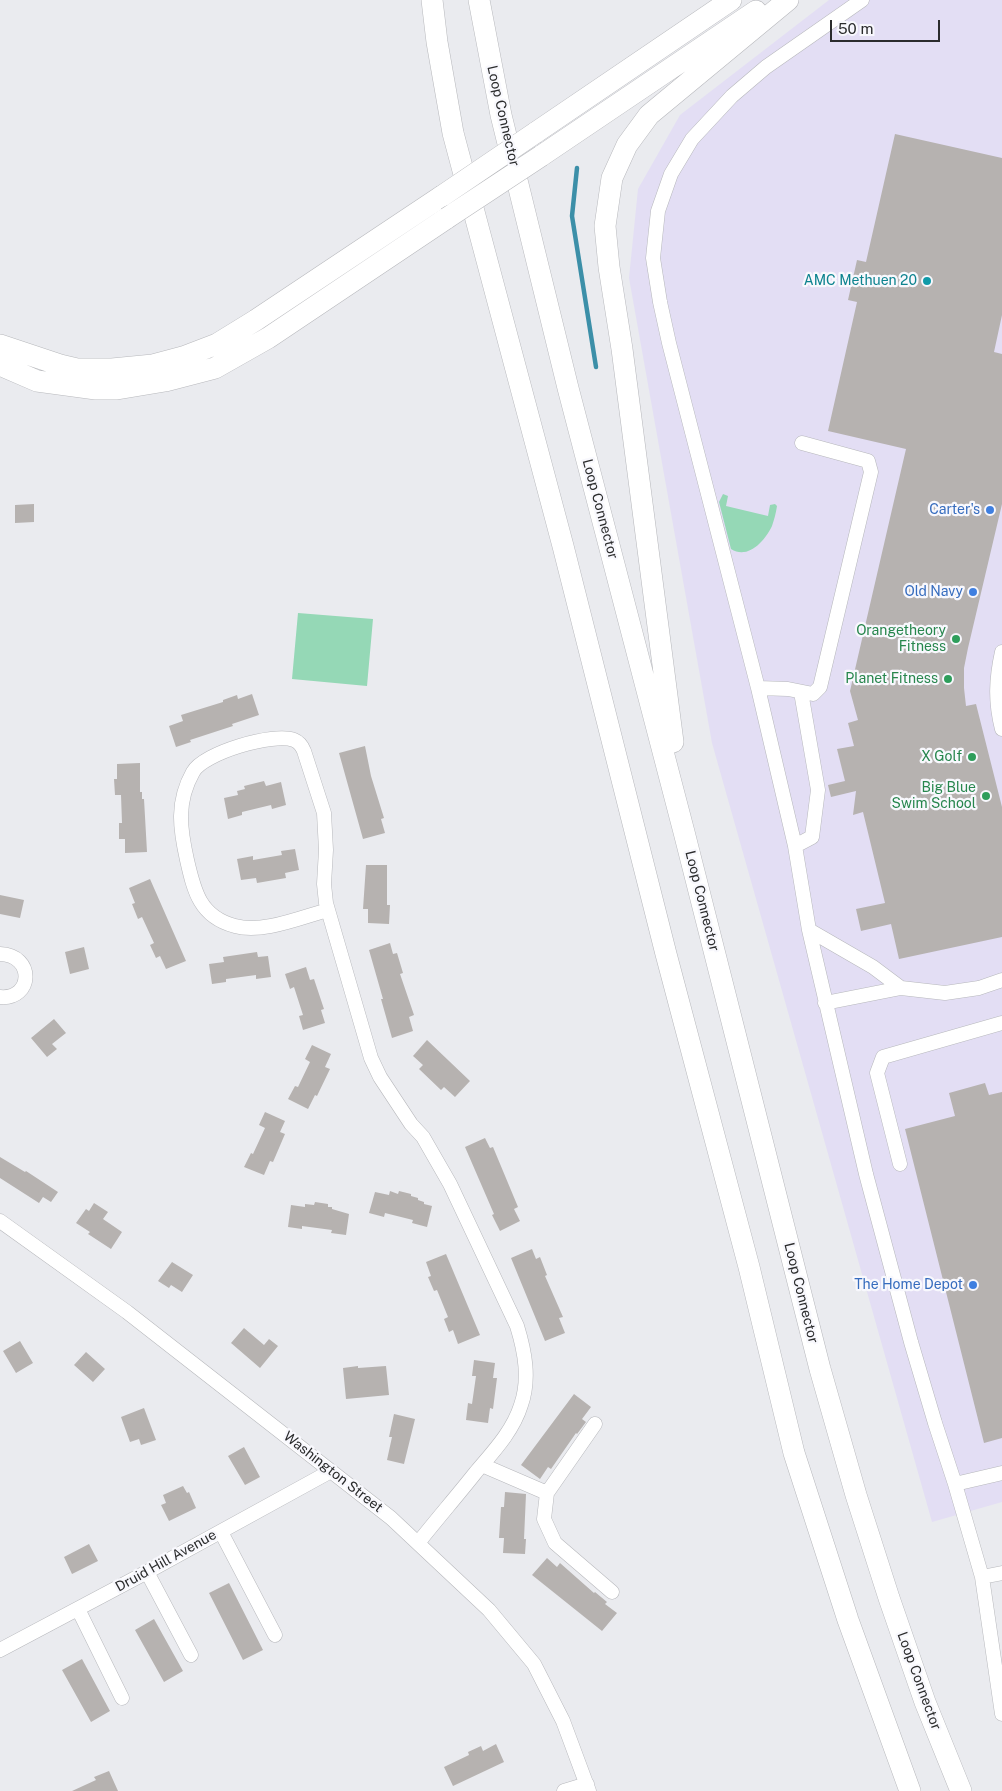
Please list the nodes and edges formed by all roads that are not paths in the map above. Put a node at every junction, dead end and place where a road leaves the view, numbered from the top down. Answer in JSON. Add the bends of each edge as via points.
{"nodes":[{"id":1,"x":421,"y":0,"type":"edge"},
{"id":2,"x":432,"y":0,"type":"edge"},
{"id":3,"x":479,"y":0,"type":"edge"},
{"id":4,"x":731,"y":0,"type":"edge"},
{"id":5,"x":772,"y":0,"type":"edge"},
{"id":6,"x":788,"y":0,"type":"edge"},
{"id":7,"x":862,"y":0,"type":"edge"},
{"id":8,"x":443,"y":78,"type":"junction"},
{"id":9,"x":0,"y":344,"type":"edge"},
{"id":10,"x":0,"y":366,"type":"edge"},
{"id":11,"x":802,"y":443,"type":"dead end"},
{"id":12,"x":1002,"y":652,"type":"edge"},
{"id":13,"x":758,"y":688,"type":"junction"},
{"id":14,"x":801,"y":692,"type":"junction"},
{"id":15,"x":1002,"y":729,"type":"edge"},
{"id":16,"x":684,"y":832,"type":"junction"},
{"id":17,"x":795,"y":846,"type":"junction"},
{"id":18,"x":328,"y":910,"type":"junction"},
{"id":19,"x":809,"y":930,"type":"junction"},
{"id":20,"x":0,"y":954,"type":"edge"},
{"id":21,"x":1002,"y":980,"type":"edge"},
{"id":22,"x":901,"y":988,"type":"junction"},
{"id":23,"x":0,"y":997,"type":"edge"},
{"id":24,"x":825,"y":1002,"type":"junction"},
{"id":25,"x":1002,"y":1023,"type":"edge"},
{"id":26,"x":900,"y":1164,"type":"dead end"},
{"id":27,"x":0,"y":1221,"type":"edge"},
{"id":28,"x":595,"y":1424,"type":"dead end"},
{"id":29,"x":482,"y":1465,"type":"junction"},
{"id":30,"x":331,"y":1471,"type":"junction"},
{"id":31,"x":1002,"y":1473,"type":"edge"},
{"id":32,"x":955,"y":1484,"type":"junction"},
{"id":33,"x":547,"y":1493,"type":"junction"},
{"id":34,"x":221,"y":1532,"type":"junction"},
{"id":35,"x":418,"y":1543,"type":"junction"},
{"id":36,"x":147,"y":1572,"type":"junction"},
{"id":37,"x":1002,"y":1574,"type":"edge"},
{"id":38,"x":982,"y":1577,"type":"junction"},
{"id":39,"x":612,"y":1592,"type":"dead end"},
{"id":40,"x":78,"y":1609,"type":"junction"},
{"id":41,"x":275,"y":1635,"type":"dead end"},
{"id":42,"x":0,"y":1650,"type":"edge"},
{"id":43,"x":192,"y":1655,"type":"dead end"},
{"id":44,"x":122,"y":1698,"type":"dead end"},
{"id":45,"x":1002,"y":1714,"type":"edge"},
{"id":46,"x":588,"y":1788,"type":"edge"},
{"id":47,"x":564,"y":1791,"type":"edge"},
{"id":48,"x":910,"y":1791,"type":"edge"},
{"id":49,"x":961,"y":1791,"type":"edge"}],
"edges":[{"from":1,"to":8,"type":"highway"},
{"from":2,"to":8,"type":"highway"},
{"from":3,"to":16,"type":"highway","name":"Loop Connector","via":[[501,115],[568,388]]},
{"from":4,"to":9,"type":"highway","bridge":true,"via":[[218,344],[153,365],[112,369],[77,369]]},
{"from":5,"to":10,"type":"highway","bridge":true,"via":[[268,338],[215,368],[165,381],[96,389],[37,381]]},
{"from":6,"to":16,"type":"highway","via":[[648,115],[627,145],[612,178],[605,226]]},
{"from":7,"to":13,"type":"street","via":[[766,67],[732,96],[692,139],[671,174],[658,211],[653,258],[668,343]]},
{"from":8,"to":48,"type":"highway","via":[[453,133],[563,546],[794,1453],[851,1629]]},
{"from":11,"to":14,"type":"street","via":[[868,461],[871,472],[820,687],[813,694]]},
{"from":12,"to":15,"type":"street","via":[[996,687],[997,712]]},
{"from":13,"to":14,"type":"street"},
{"from":13,"to":17,"type":"street"},
{"from":14,"to":17,"type":"street","via":[[818,790],[812,837]]},
{"from":16,"to":49,"type":"highway","name":"Loop Connector","via":[[820,1369],[856,1495],[925,1702]]},
{"from":17,"to":19,"type":"street"},
{"from":18,"to":18,"type":"street","via":[[324,884],[324,813],[300,744],[286,738],[255,741],[207,760],[194,770],[186,787],[180,816],[190,879],[208,911],[236,926],[253,928]]},
{"from":18,"to":29,"type":"street","via":[[374,1064],[450,1184],[521,1340],[526,1373],[521,1406],[506,1434]]},
{"from":19,"to":22,"type":"street","via":[[873,967]]},
{"from":19,"to":24,"type":"street"},
{"from":20,"to":23,"type":"street","via":[[17,958],[26,978],[20,992]]},
{"from":21,"to":22,"type":"street","via":[[979,988],[945,993]]},
{"from":22,"to":24,"type":"street"},
{"from":24,"to":32,"type":"street","via":[[911,1342]]},
{"from":25,"to":26,"type":"street","via":[[883,1057],[877,1073]]},
{"from":27,"to":30,"type":"street","name":"Washington Street","via":[[127,1312]]},
{"from":28,"to":33,"type":"street"},
{"from":29,"to":33,"type":"street"},
{"from":29,"to":35,"type":"street"},
{"from":30,"to":34,"type":"street","name":"Druid Hill Avenue"},
{"from":30,"to":35,"type":"street","name":"Washington Street","via":[[392,1518]]},
{"from":31,"to":32,"type":"street"},
{"from":32,"to":38,"type":"street"},
{"from":33,"to":39,"type":"street","via":[[544,1519],[555,1543]]},
{"from":34,"to":36,"type":"street","name":"Druid Hill Avenue"},
{"from":34,"to":41,"type":"street"},
{"from":35,"to":46,"type":"street","name":"Washington Street","via":[[489,1610],[534,1664],[564,1721]]},
{"from":36,"to":40,"type":"street","name":"Druid Hill Avenue"},
{"from":36,"to":43,"type":"street"},
{"from":37,"to":38,"type":"street"},
{"from":38,"to":45,"type":"street"},
{"from":40,"to":42,"type":"street","name":"Druid Hill Avenue"},
{"from":40,"to":44,"type":"street"},
{"from":46,"to":47,"type":"street"}]}
